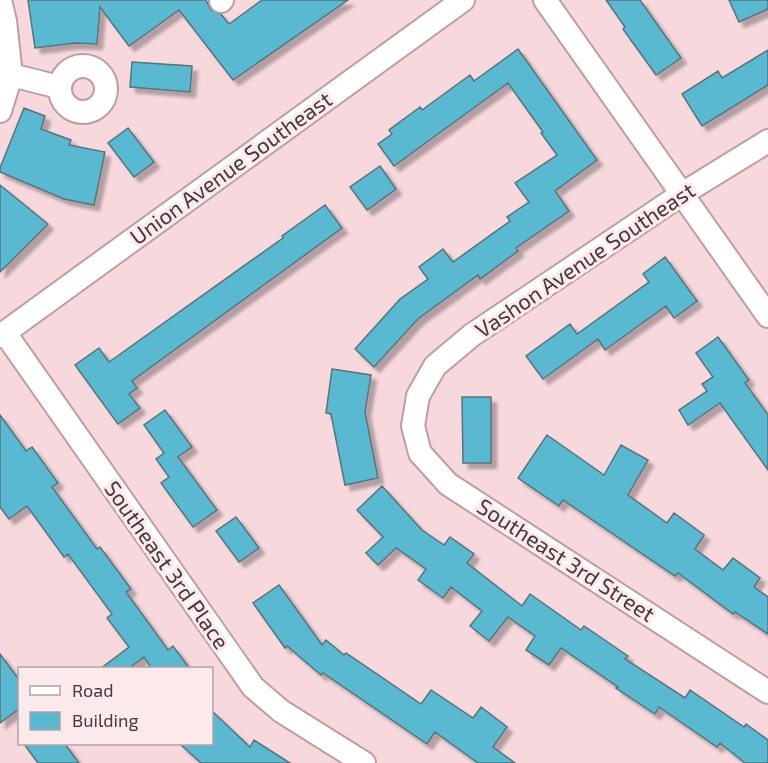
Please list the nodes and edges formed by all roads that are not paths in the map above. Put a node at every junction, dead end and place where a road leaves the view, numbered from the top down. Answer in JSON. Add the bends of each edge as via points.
{"nodes":[{"id":1,"x":0,"y":0,"type":"edge"},
{"id":2,"x":462,"y":0,"type":"edge"},
{"id":3,"x":544,"y":0,"type":"edge"},
{"id":4,"x":11,"y":75,"type":"junction"},
{"id":5,"x":59,"y":87,"type":"dead end"},
{"id":6,"x":0,"y":111,"type":"edge"},
{"id":7,"x":768,"y":141,"type":"edge"},
{"id":8,"x":682,"y":194,"type":"junction"},
{"id":9,"x":768,"y":316,"type":"edge"},
{"id":10,"x":2,"y":335,"type":"edge"},
{"id":11,"x":418,"y":396,"type":"joint"},
{"id":12,"x":768,"y":692,"type":"edge"},
{"id":13,"x":364,"y":763,"type":"edge"}],
"edges":[{"from":1,"to":4,"type":"street"},
{"from":2,"to":10,"type":"street","name":"Union Avenue Southeast"},
{"from":3,"to":8,"type":"street"},
{"from":4,"to":5,"type":"street"},
{"from":4,"to":6,"type":"street"},
{"from":7,"to":8,"type":"street","name":"Vashon Avenue Southeast"},
{"from":8,"to":9,"type":"street"},
{"from":8,"to":11,"type":"street","name":"Vashon Avenue Southeast","via":[[472,335],[435,366]]},
{"from":10,"to":13,"type":"street","name":"Southeast 3rd Place","via":[[253,687],[281,711]]},
{"from":11,"to":12,"type":"street","name":"Southeast 3rd Street","via":[[413,426],[420,453],[448,484]]}]}
